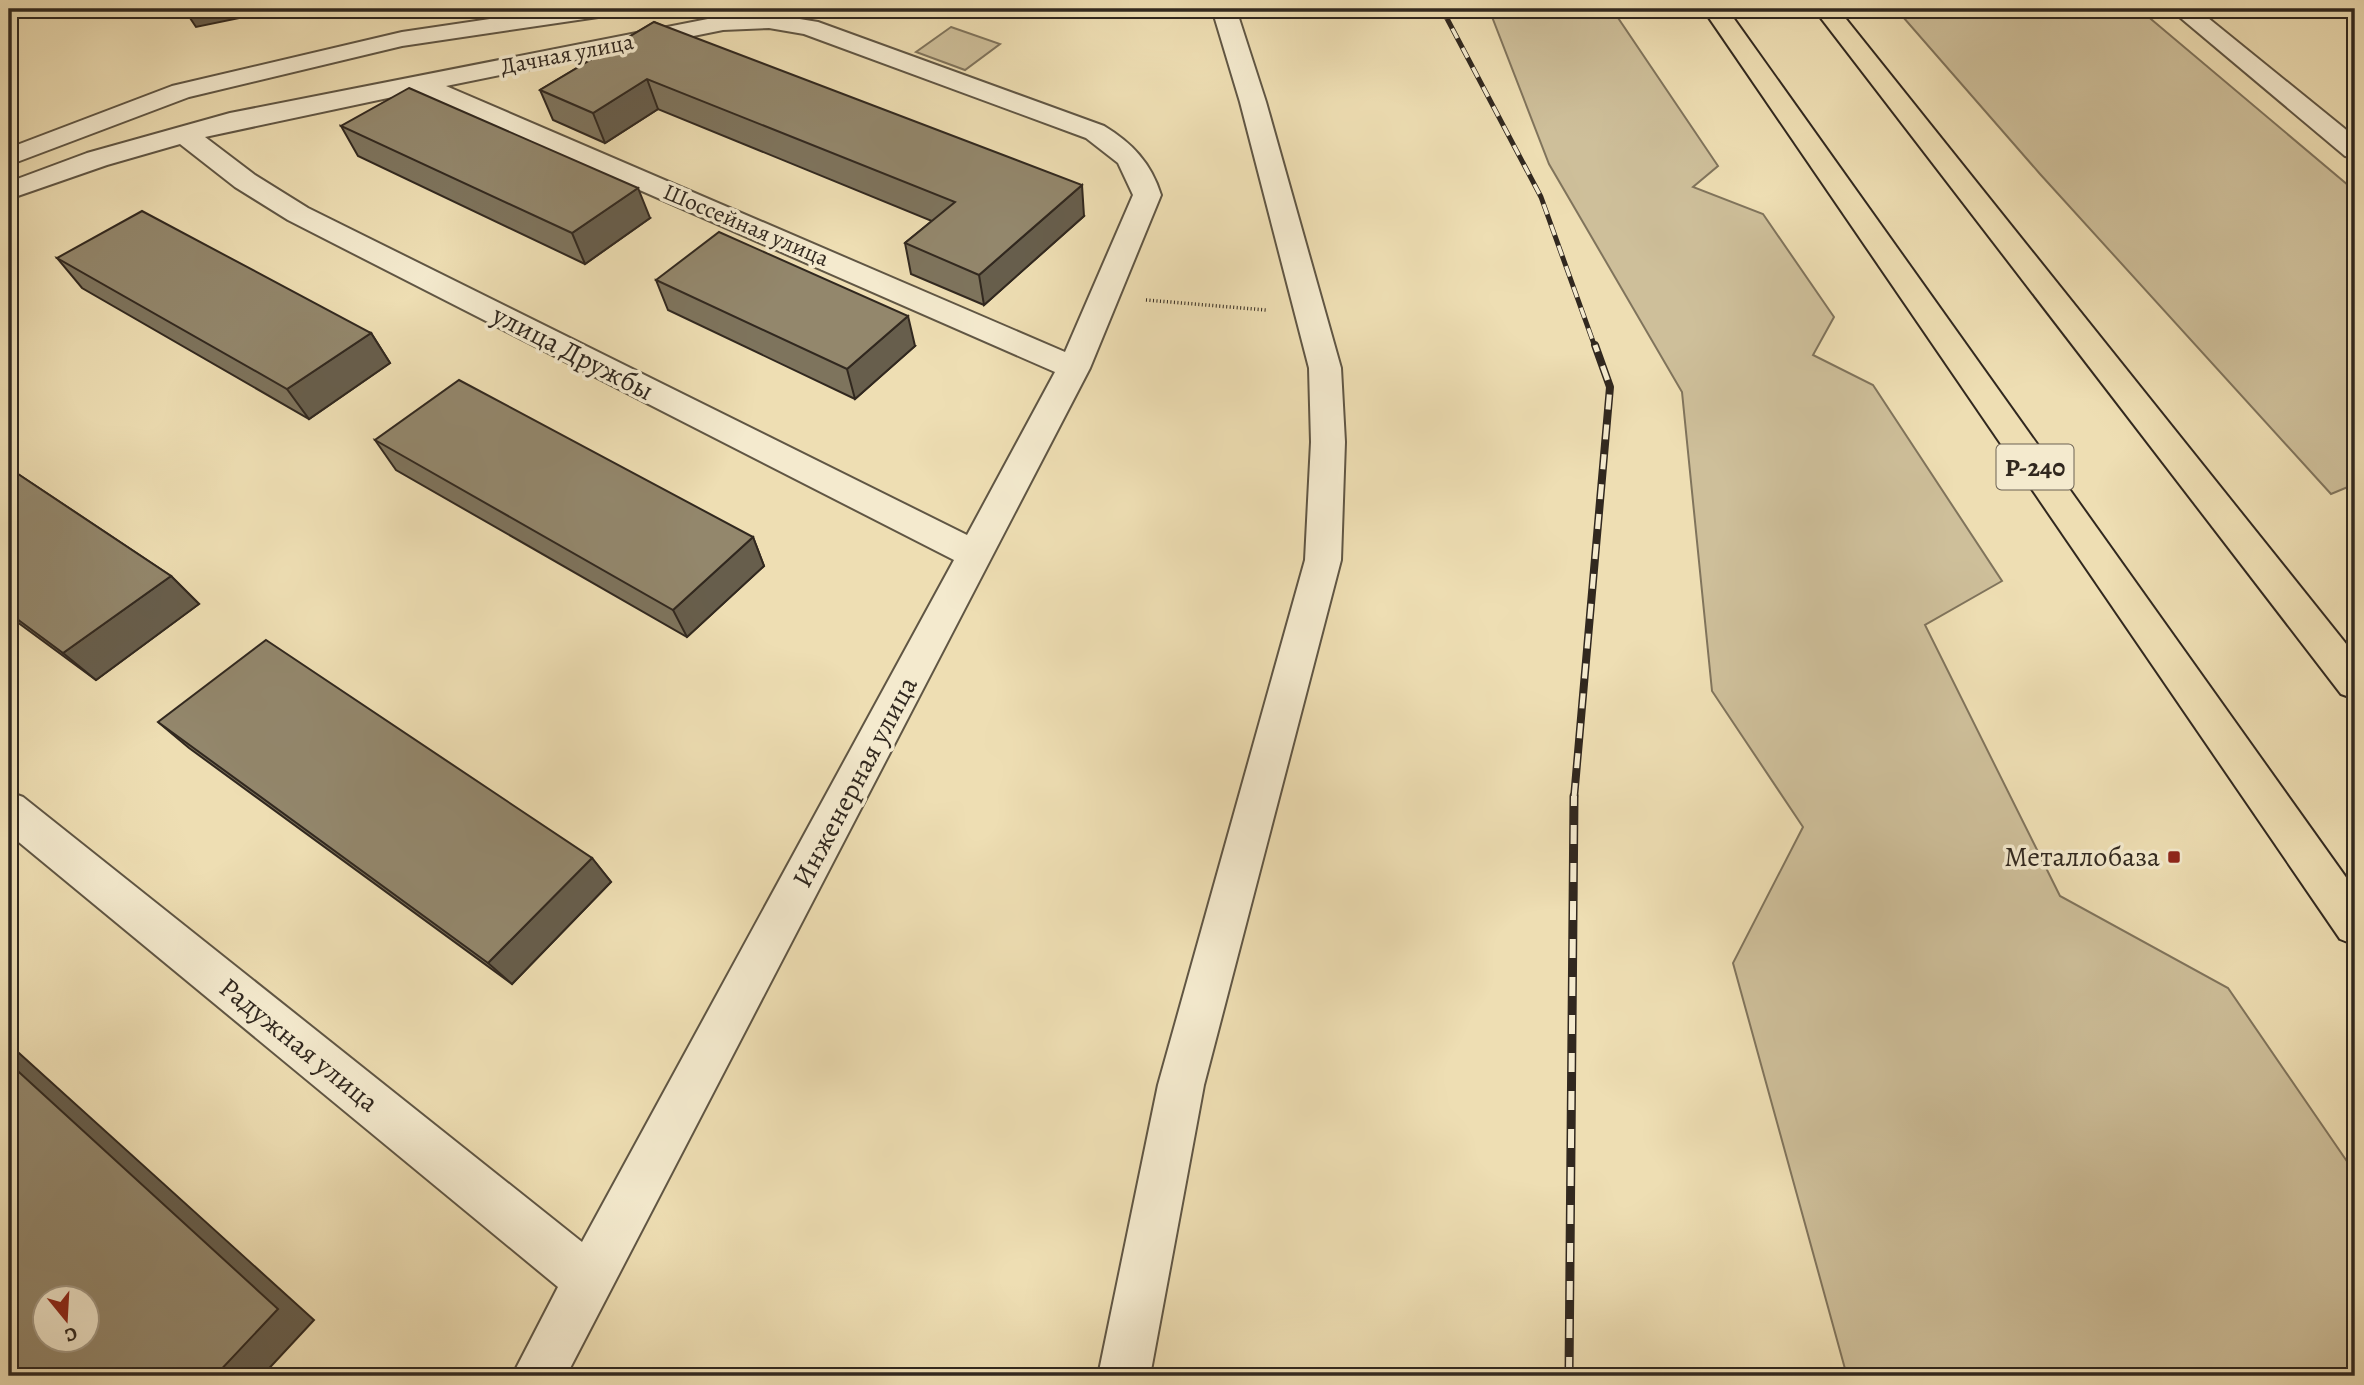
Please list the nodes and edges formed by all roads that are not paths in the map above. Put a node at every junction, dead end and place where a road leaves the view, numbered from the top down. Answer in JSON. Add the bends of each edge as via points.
{"nodes":[{"id":1,"x":605,"y":9,"type":"edge"},
{"id":2,"x":1224,"y":9,"type":"edge"},
{"id":3,"x":1715,"y":9,"type":"edge"},
{"id":4,"x":1826,"y":9,"type":"edge"},
{"id":5,"x":2182,"y":9,"type":"edge"},
{"id":6,"x":418,"y":83,"type":"junction"},
{"id":7,"x":183,"y":133,"type":"junction"},
{"id":8,"x":2355,"y":150,"type":"edge"},
{"id":9,"x":9,"y":157,"type":"edge"},
{"id":10,"x":1143,"y":178,"type":"joint"},
{"id":11,"x":9,"y":191,"type":"edge"},
{"id":12,"x":1074,"y":368,"type":"junction"},
{"id":13,"x":975,"y":555,"type":"junction"},
{"id":14,"x":2355,"y":683,"type":"edge"},
{"id":15,"x":9,"y":810,"type":"edge"},
{"id":16,"x":2355,"y":925,"type":"edge"},
{"id":17,"x":590,"y":1281,"type":"junction"},
{"id":18,"x":538,"y":1376,"type":"edge"},
{"id":19,"x":1124,"y":1376,"type":"edge"}],
"edges":[{"from":1,"to":9,"type":"street","via":[[402,40],[181,91]]},
{"from":2,"to":19,"type":"street","via":[[1254,102],[1325,368],[1324,560],[1181,1086]]},
{"from":3,"to":16,"type":"highway","number":"Р-240"},
{"from":4,"to":14,"type":"highway"},
{"from":5,"to":8,"type":"street"},
{"from":6,"to":7,"type":"street","name":"Дачная улица"},
{"from":6,"to":10,"type":"street","name":"Дачная улица","via":[[723,23],[791,24],[1094,132],[1134,161]]},
{"from":6,"to":12,"type":"street","name":"Шоссейная улица"},
{"from":7,"to":11,"type":"street","name":"Дачная улица"},
{"from":7,"to":13,"type":"street","name":"улица Дружбы","via":[[298,214]]},
{"from":10,"to":12,"type":"street","name":"Инженерная улица","via":[[1147,195]]},
{"from":12,"to":13,"type":"street","name":"Инженерная улица"},
{"from":13,"to":17,"type":"street","name":"Инженерная улица"},
{"from":15,"to":17,"type":"street","name":"Радужная улица"},
{"from":17,"to":18,"type":"street","name":"Инженерная улица"}]}
